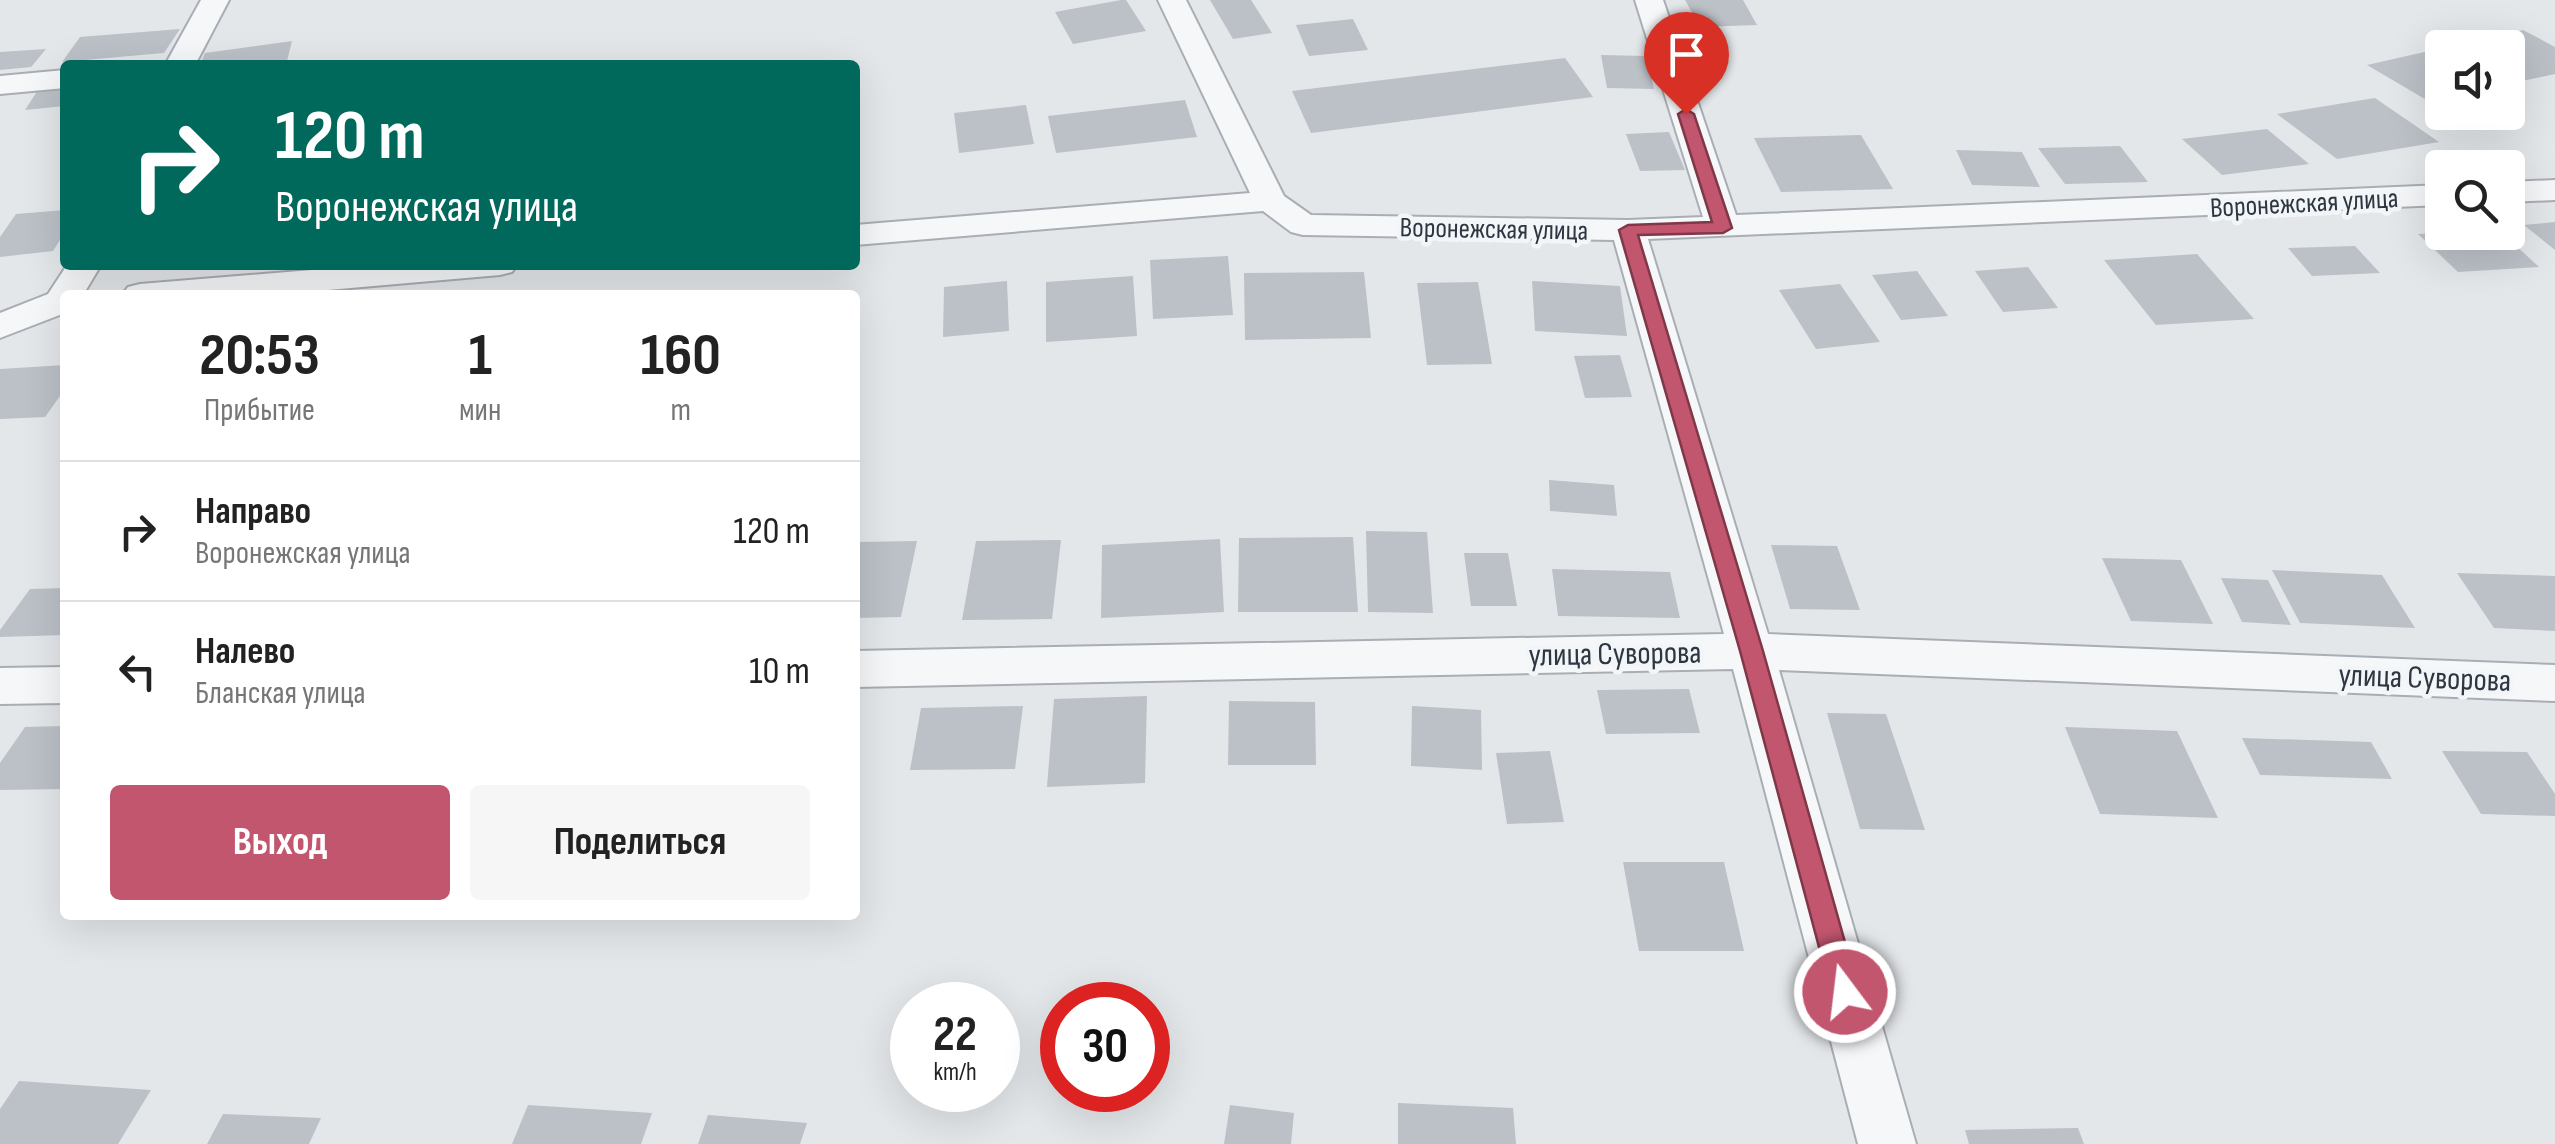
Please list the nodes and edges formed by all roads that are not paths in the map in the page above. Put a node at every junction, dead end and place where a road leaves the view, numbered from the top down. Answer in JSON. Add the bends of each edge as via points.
{"nodes":[{"id":1,"x":215,"y":0,"type":"edge"},
{"id":2,"x":1172,"y":0,"type":"edge"},
{"id":3,"x":1648,"y":0,"type":"edge"},
{"id":4,"x":183,"y":60,"type":"edge"},
{"id":5,"x":60,"y":79,"type":"edge"},
{"id":6,"x":0,"y":85,"type":"edge"},
{"id":7,"x":2555,"y":190,"type":"edge"},
{"id":8,"x":2525,"y":191,"type":"edge"},
{"id":9,"x":2425,"y":196,"type":"edge"},
{"id":10,"x":1270,"y":201,"type":"junction"},
{"id":11,"x":1723,"y":228,"type":"junction"},
{"id":12,"x":1628,"y":230,"type":"junction"},
{"id":13,"x":860,"y":236,"type":"edge"},
{"id":14,"x":440,"y":270,"type":"edge"},
{"id":15,"x":200,"y":290,"type":"edge"},
{"id":16,"x":60,"y":301,"type":"edge"},
{"id":17,"x":60,"y":302,"type":"edge"},
{"id":18,"x":0,"y":307,"type":"edge"},
{"id":19,"x":0,"y":326,"type":"edge"},
{"id":20,"x":1752,"y":651,"type":"junction"},
{"id":21,"x":860,"y":669,"type":"edge"},
{"id":22,"x":2555,"y":682,"type":"edge"},
{"id":23,"x":60,"y":685,"type":"edge"},
{"id":24,"x":0,"y":686,"type":"edge"},
{"id":25,"x":1887,"y":1144,"type":"edge"}],
"edges":[{"from":1,"to":4,"type":"street"},
{"from":2,"to":10,"type":"street"},
{"from":3,"to":11,"type":"street"},
{"from":5,"to":6,"type":"street"},
{"from":7,"to":8,"type":"street"},
{"from":9,"to":11,"type":"street","name":"Воронежская улица"},
{"from":10,"to":12,"type":"street","name":"Воронежская улица","via":[[1302,225]]},
{"from":10,"to":13,"type":"street"},
{"from":11,"to":12,"type":"street","name":"Воронежская улица"},
{"from":12,"to":20,"type":"street"},
{"from":14,"to":15,"type":"street"},
{"from":16,"to":18,"type":"street"},
{"from":17,"to":19,"type":"street"},
{"from":20,"to":21,"type":"street","name":"улица Суворова"},
{"from":20,"to":22,"type":"street","name":"улица Суворова"},
{"from":20,"to":25,"type":"street"},
{"from":23,"to":24,"type":"street"}]}
